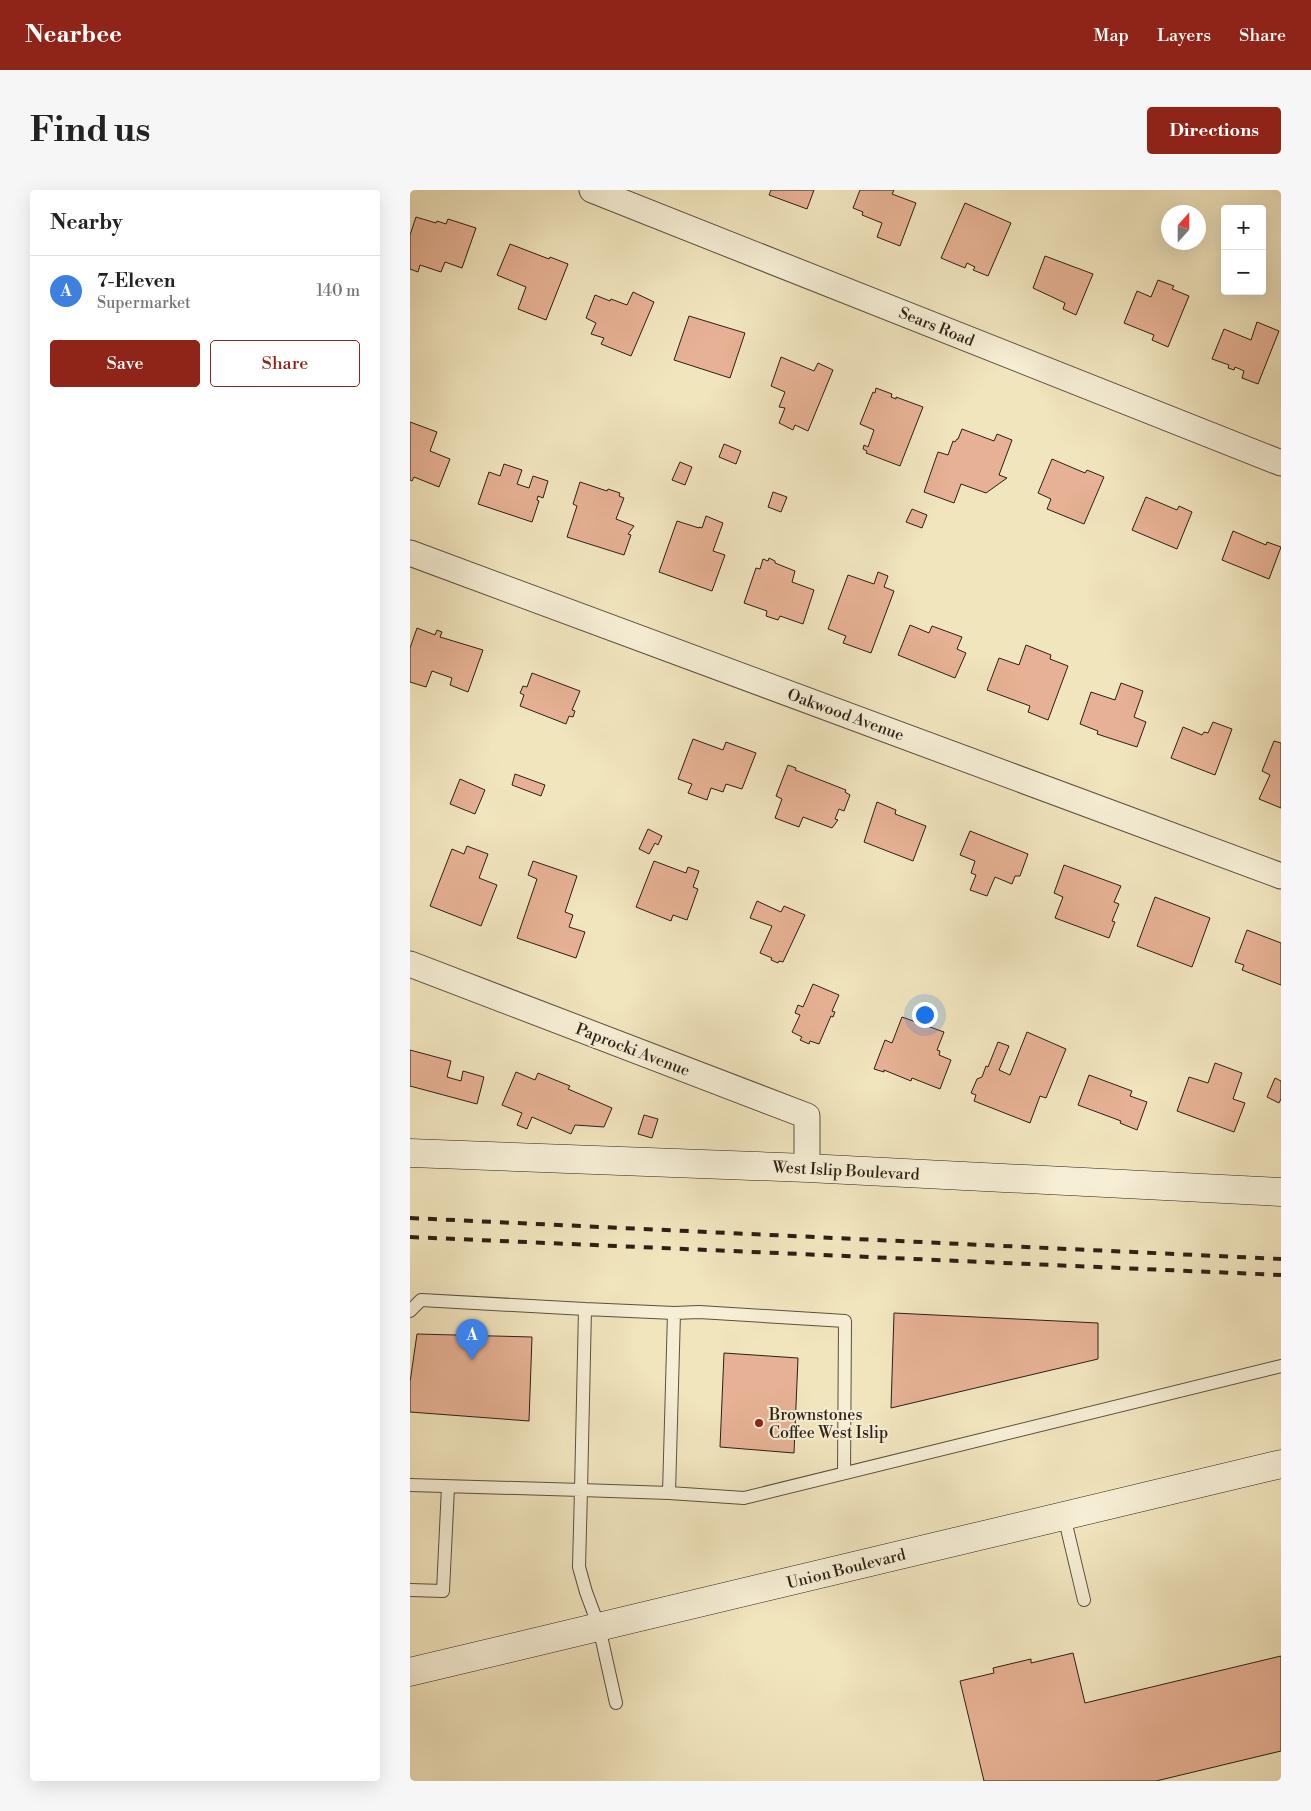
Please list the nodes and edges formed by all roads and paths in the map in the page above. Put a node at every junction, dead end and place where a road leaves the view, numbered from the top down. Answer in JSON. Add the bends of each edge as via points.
{"nodes":[{"id":1,"x":592,"y":190,"type":"edge"},
{"id":2,"x":1281,"y":463,"type":"edge"},
{"id":3,"x":410,"y":553,"type":"edge"},
{"id":4,"x":1281,"y":876,"type":"edge"},
{"id":5,"x":410,"y":964,"type":"edge"},
{"id":6,"x":410,"y":1153,"type":"edge"},
{"id":7,"x":807,"y":1168,"type":"junction"},
{"id":8,"x":1281,"y":1192,"type":"edge"},
{"id":9,"x":585,"y":1309,"type":"junction"},
{"id":10,"x":410,"y":1311,"type":"edge"},
{"id":11,"x":674,"y":1313,"type":"junction"},
{"id":12,"x":1281,"y":1366,"type":"edge"},
{"id":13,"x":1281,"y":1464,"type":"edge"},
{"id":14,"x":844,"y":1473,"type":"junction"},
{"id":15,"x":410,"y":1485,"type":"edge"},
{"id":16,"x":448,"y":1487,"type":"junction"},
{"id":17,"x":582,"y":1490,"type":"junction"},
{"id":18,"x":669,"y":1493,"type":"junction"},
{"id":19,"x":1064,"y":1516,"type":"junction"},
{"id":20,"x":410,"y":1590,"type":"edge"},
{"id":21,"x":1084,"y":1600,"type":"dead end"},
{"id":22,"x":599,"y":1627,"type":"junction"},
{"id":23,"x":410,"y":1672,"type":"edge"},
{"id":24,"x":616,"y":1703,"type":"dead end"}],
"edges":[{"from":1,"to":2,"type":"street","name":"Sears Road"},
{"from":3,"to":4,"type":"street","name":"Oakwood Avenue"},
{"from":5,"to":7,"type":"street","name":"Paprocki Avenue","via":[[807,1116]]},
{"from":6,"to":7,"type":"main road","name":"West Islip Boulevard"},
{"from":7,"to":8,"type":"main road","name":"West Islip Boulevard"},
{"from":9,"to":10,"type":"lane","via":[[421,1300]]},
{"from":9,"to":11,"type":"lane"},
{"from":9,"to":17,"type":"lane"},
{"from":11,"to":14,"type":"lane","via":[[845,1321]]},
{"from":11,"to":18,"type":"lane"},
{"from":12,"to":14,"type":"lane"},
{"from":13,"to":19,"type":"main road","name":"Union Boulevard"},
{"from":14,"to":18,"type":"lane","via":[[744,1498]]},
{"from":15,"to":16,"type":"lane"},
{"from":16,"to":17,"type":"lane"},
{"from":16,"to":20,"type":"lane","via":[[444,1591]]},
{"from":17,"to":18,"type":"lane"},
{"from":17,"to":22,"type":"lane","via":[[579,1567]]},
{"from":19,"to":21,"type":"lane"},
{"from":19,"to":22,"type":"main road","name":"Union Boulevard"},
{"from":22,"to":23,"type":"main road","name":"Union Boulevard"},
{"from":22,"to":24,"type":"lane"}]}
